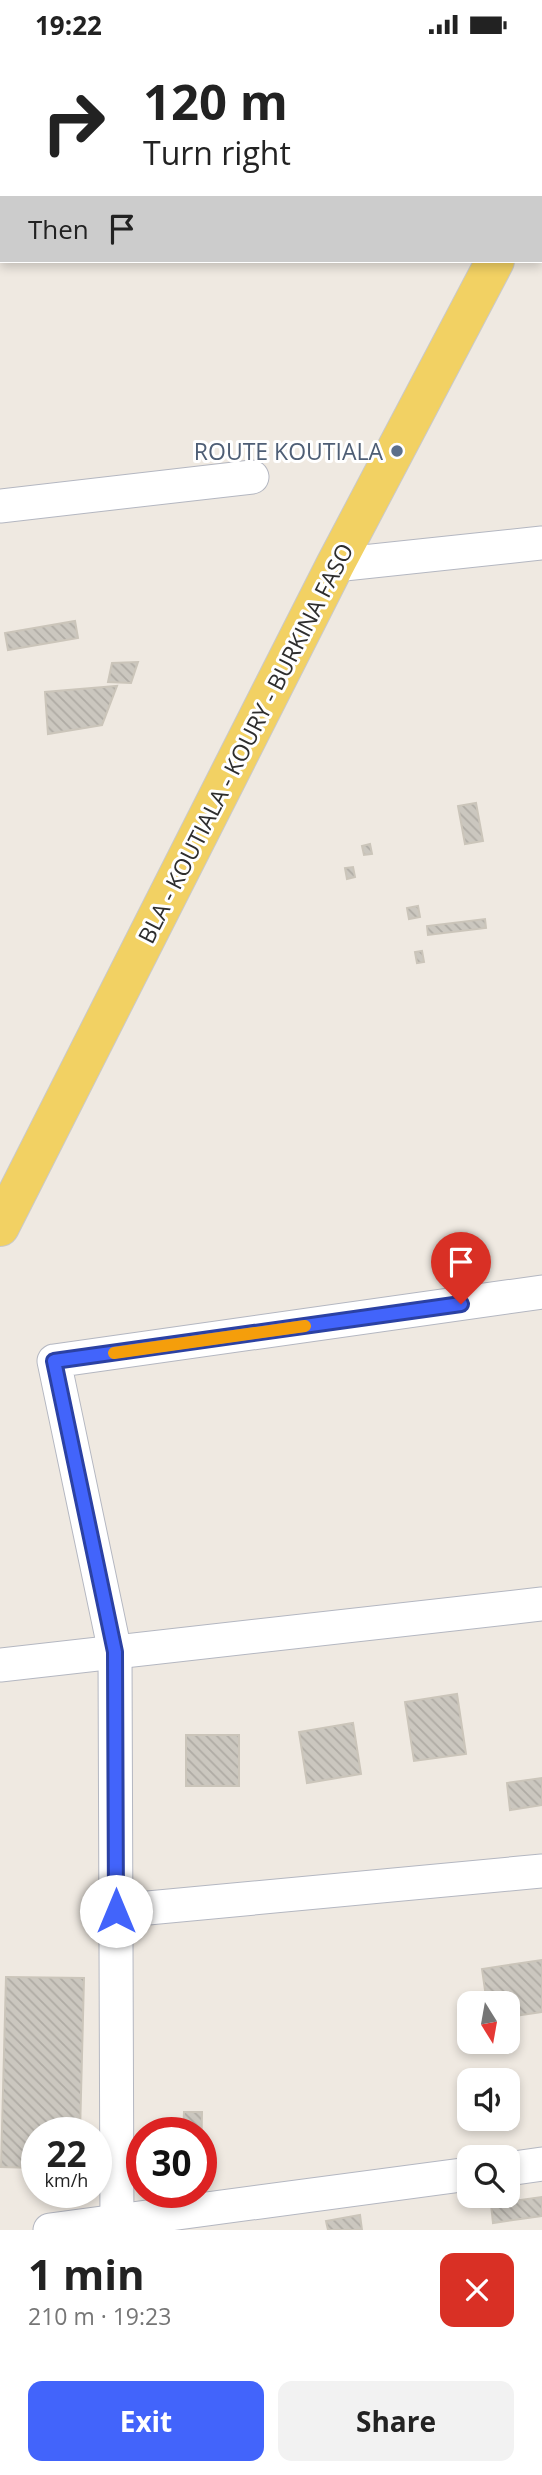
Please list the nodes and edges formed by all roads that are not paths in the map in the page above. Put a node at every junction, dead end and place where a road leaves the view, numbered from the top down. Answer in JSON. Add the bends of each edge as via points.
{"nodes":[{"id":1,"x":494,"y":263,"type":"edge"},
{"id":2,"x":252,"y":477,"type":"dead end"},
{"id":3,"x":0,"y":506,"type":"edge"},
{"id":4,"x":542,"y":543,"type":"edge"},
{"id":5,"x":335,"y":565,"type":"junction"},
{"id":6,"x":0,"y":1227,"type":"edge"},
{"id":7,"x":542,"y":1292,"type":"edge"},
{"id":8,"x":542,"y":1604,"type":"edge"},
{"id":9,"x":115,"y":1652,"type":"junction"},
{"id":10,"x":0,"y":1665,"type":"edge"},
{"id":11,"x":542,"y":1871,"type":"edge"},
{"id":12,"x":116,"y":1911,"type":"junction"},
{"id":13,"x":542,"y":2164,"type":"edge"},
{"id":14,"x":520,"y":2167,"type":"edge"},
{"id":15,"x":457,"y":2176,"type":"edge"},
{"id":16,"x":117,"y":2226,"type":"edge"},
{"id":17,"x":50,"y":2230,"type":"edge"}],
"edges":[{"from":1,"to":5,"type":"main road","name":"BLA - KOUTIALA - KOURY - BURKINA FASO"},
{"from":2,"to":3,"type":"street"},
{"from":4,"to":5,"type":"street"},
{"from":5,"to":6,"type":"main road","name":"BLA - KOUTIALA - KOURY - BURKINA FASO"},
{"from":7,"to":9,"type":"street","via":[[54,1361]]},
{"from":8,"to":9,"type":"street"},
{"from":9,"to":10,"type":"street"},
{"from":9,"to":12,"type":"street"},
{"from":11,"to":12,"type":"street"},
{"from":12,"to":16,"type":"street"},
{"from":13,"to":14,"type":"street"},
{"from":15,"to":16,"type":"street"},
{"from":16,"to":17,"type":"street"}]}
